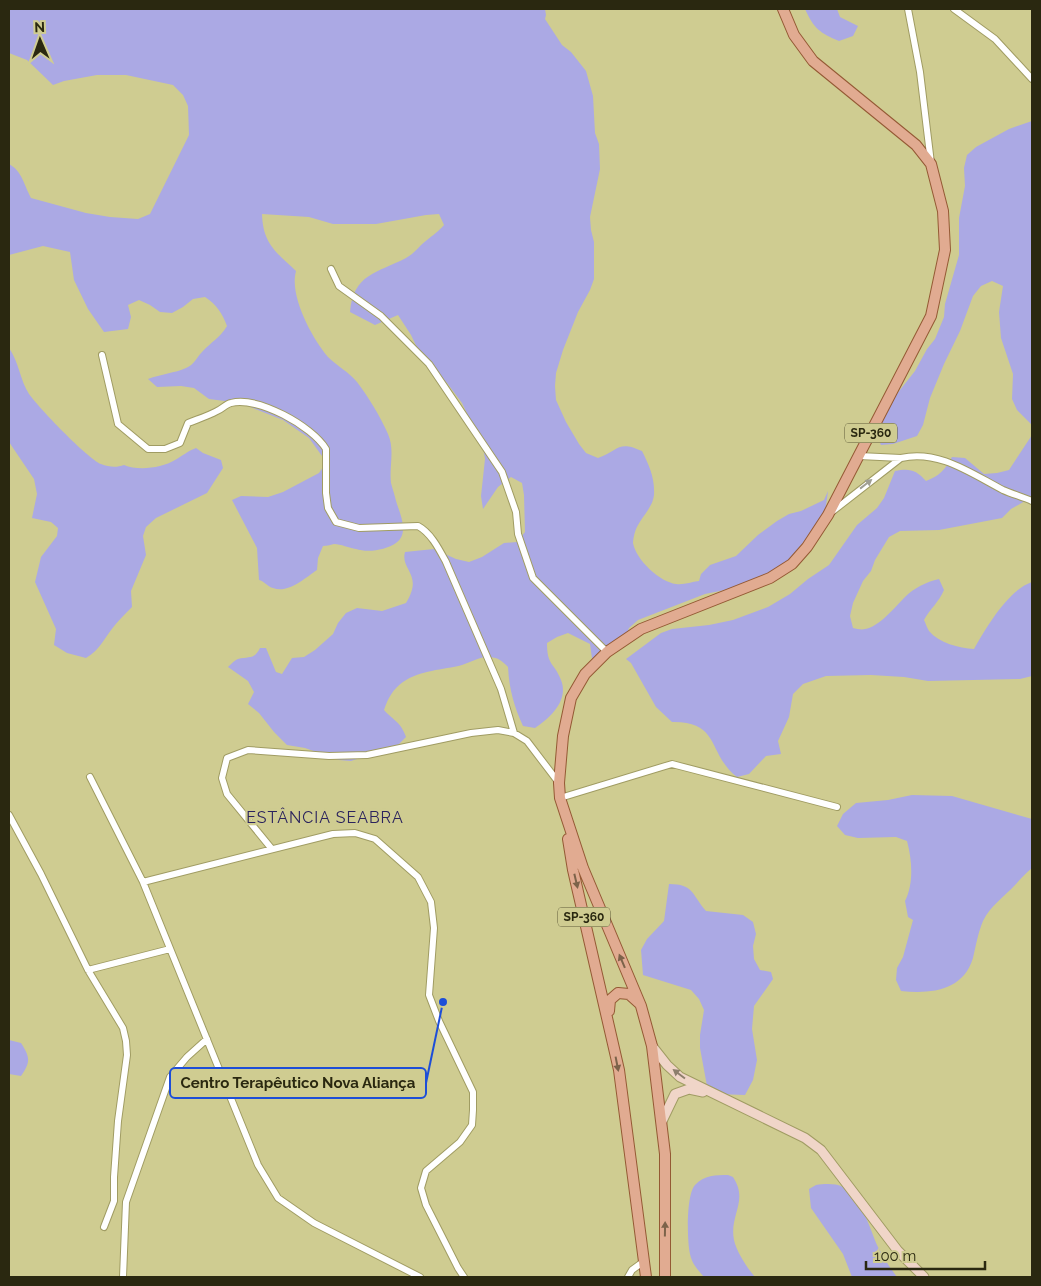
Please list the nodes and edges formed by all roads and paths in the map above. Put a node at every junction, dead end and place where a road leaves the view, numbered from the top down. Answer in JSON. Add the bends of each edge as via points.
{"nodes":[{"id":1,"x":783,"y":9,"type":"edge"},
{"id":2,"x":908,"y":9,"type":"edge"},
{"id":3,"x":954,"y":9,"type":"edge"},
{"id":4,"x":1032,"y":79,"type":"edge"},
{"id":5,"x":931,"y":164,"type":"junction"},
{"id":6,"x":331,"y":269,"type":"dead end"},
{"id":7,"x":102,"y":355,"type":"dead end"},
{"id":8,"x":859,"y":456,"type":"junction"},
{"id":9,"x":901,"y":458,"type":"junction"},
{"id":10,"x":1032,"y":501,"type":"edge"},
{"id":11,"x":828,"y":515,"type":"junction"},
{"id":12,"x":607,"y":652,"type":"junction"},
{"id":13,"x":514,"y":733,"type":"junction"},
{"id":14,"x":90,"y":778,"type":"dead end"},
{"id":15,"x":559,"y":782,"type":"junction"},
{"id":16,"x":560,"y":798,"type":"junction"},
{"id":17,"x":836,"y":806,"type":"dead end"},
{"id":18,"x":9,"y":815,"type":"edge"},
{"id":19,"x":565,"y":816,"type":"junction"},
{"id":20,"x":271,"y":848,"type":"junction"},
{"id":21,"x":143,"y":882,"type":"junction"},
{"id":22,"x":170,"y":949,"type":"junction"},
{"id":23,"x":88,"y":970,"type":"junction"},
{"id":24,"x":641,"y":1006,"type":"junction"},
{"id":25,"x":608,"y":1017,"type":"junction"},
{"id":26,"x":207,"y":1039,"type":"junction"},
{"id":27,"x":652,"y":1046,"type":"junction"},
{"id":28,"x":713,"y":1094,"type":"junction"},
{"id":29,"x":662,"y":1121,"type":"junction"},
{"id":30,"x":104,"y":1227,"type":"dead end"},
{"id":31,"x":643,"y":1262,"type":"junction"},
{"id":32,"x":123,"y":1277,"type":"edge"},
{"id":33,"x":420,"y":1277,"type":"edge"},
{"id":34,"x":464,"y":1277,"type":"edge"},
{"id":35,"x":628,"y":1277,"type":"edge"},
{"id":36,"x":646,"y":1277,"type":"edge"},
{"id":37,"x":665,"y":1277,"type":"edge"},
{"id":38,"x":924,"y":1277,"type":"edge"}],
"edges":[{"from":1,"to":5,"type":"main road","number":"SP-360","via":[[794,35],[813,60],[916,145]]},
{"from":2,"to":5,"type":"street","via":[[920,72]]},
{"from":3,"to":4,"type":"street","via":[[995,39]]},
{"from":5,"to":8,"type":"main road","number":"SP-360","via":[[943,211],[945,250],[931,316]]},
{"from":6,"to":12,"type":"street","via":[[339,286],[381,316],[429,364],[502,472],[533,578]]},
{"from":7,"to":13,"type":"street","via":[[118,424],[148,449],[165,449],[180,443],[188,423],[231,403],[255,404],[298,422],[318,437],[326,449],[328,508],[336,522],[359,528],[418,526],[424,529],[446,562],[502,689]]},
{"from":8,"to":9,"type":"street"},
{"from":8,"to":11,"type":"main road","number":"SP-360"},
{"from":9,"to":10,"type":"street","via":[[914,454],[954,464],[1005,491]]},
{"from":11,"to":9,"type":"street","one_way":true},
{"from":11,"to":12,"type":"main road","number":"SP-360","via":[[792,564],[770,578],[640,629]]},
{"from":12,"to":15,"type":"main road","number":"SP-360","via":[[585,674],[571,698],[563,736]]},
{"from":13,"to":15,"type":"street","via":[[527,741]]},
{"from":13,"to":20,"type":"street","via":[[498,730],[472,733],[367,755],[329,756],[248,750],[228,758],[222,778],[227,794]]},
{"from":14,"to":21,"type":"street"},
{"from":15,"to":16,"type":"main road","number":"SP-360"},
{"from":16,"to":17,"type":"street","via":[[672,764]]},
{"from":16,"to":19,"type":"main road","number":"SP-360"},
{"from":18,"to":23,"type":"street"},
{"from":24,"to":19,"type":"main road","number":"SP-360","one_way":true,"via":[[583,868]]},
{"from":19,"to":25,"type":"main road","number":"SP-360","one_way":true,"via":[[573,870]]},
{"from":20,"to":21,"type":"street"},
{"from":20,"to":34,"type":"street","via":[[333,834],[355,833],[375,839],[418,877],[430,902],[434,928],[429,996],[473,1092],[473,1110],[472,1125],[460,1142],[426,1172],[421,1188]]},
{"from":21,"to":22,"type":"street"},
{"from":22,"to":23,"type":"street"},
{"from":22,"to":26,"type":"street"},
{"from":23,"to":30,"type":"street","via":[[122,1028],[127,1055],[117,1130],[114,1201]]},
{"from":24,"to":25,"type":"main road","via":[[629,994],[618,993],[610,1000]]},
{"from":24,"to":27,"type":"main road","number":"SP-360"},
{"from":25,"to":31,"type":"main road","number":"SP-360","one_way":true,"via":[[619,1070]]},
{"from":26,"to":32,"type":"street","via":[[186,1057],[170,1078],[138,1166],[126,1202]]},
{"from":26,"to":33,"type":"street","via":[[258,1165],[278,1198],[314,1223]]},
{"from":28,"to":27,"type":"main road","one_way":true,"via":[[680,1076]]},
{"from":27,"to":29,"type":"main road","number":"SP-360"},
{"from":28,"to":29,"type":"main road","via":[[690,1089],[675,1094]]},
{"from":28,"to":38,"type":"main road","via":[[806,1138],[821,1150],[898,1251]]},
{"from":37,"to":29,"type":"main road","number":"SP-360","one_way":true,"via":[[666,1154]]},
{"from":31,"to":35,"type":"street"},
{"from":31,"to":36,"type":"main road","number":"SP-360"}]}
